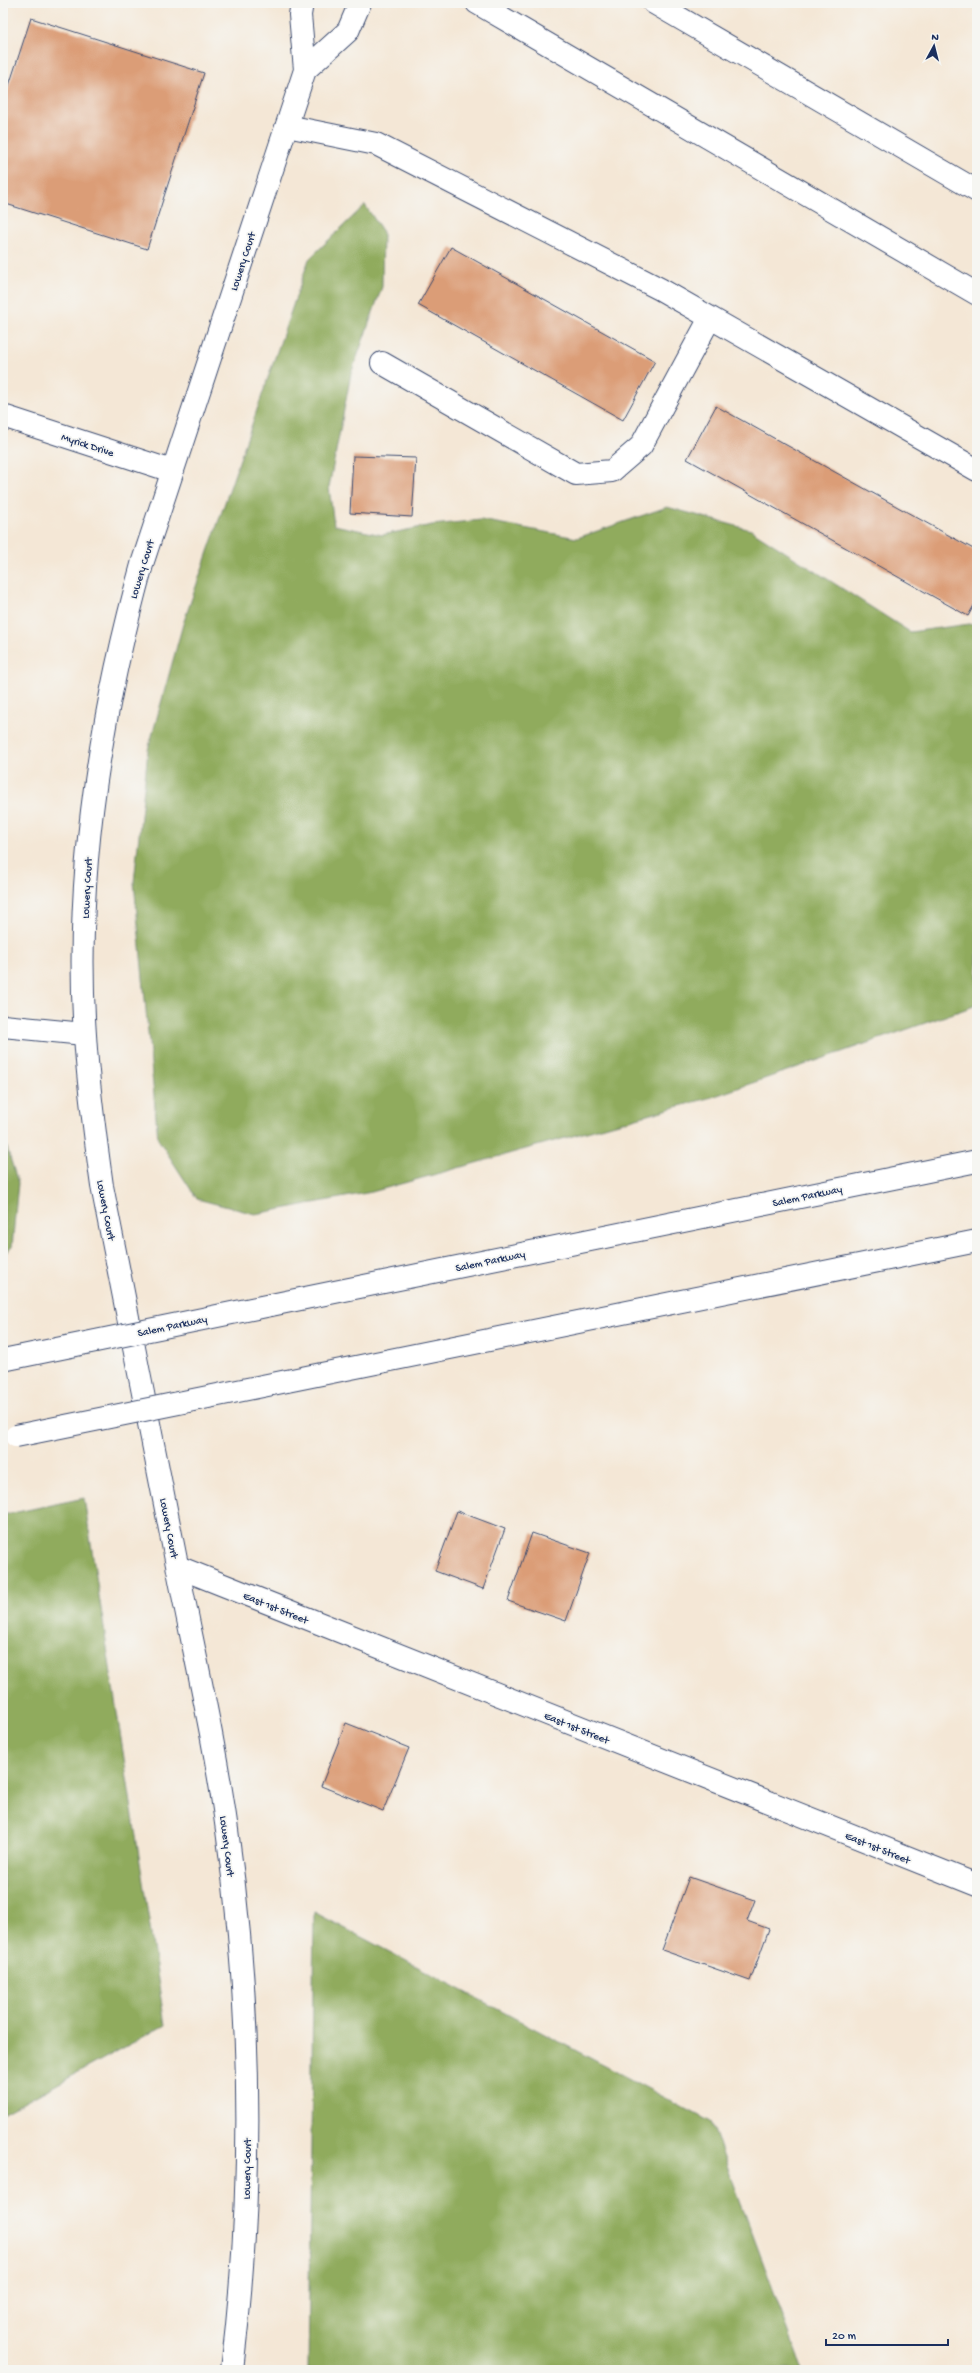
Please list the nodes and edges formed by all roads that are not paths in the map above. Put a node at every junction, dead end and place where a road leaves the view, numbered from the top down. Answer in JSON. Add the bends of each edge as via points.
{"nodes":[{"id":1,"x":302,"y":3,"type":"edge"},
{"id":2,"x":360,"y":3,"type":"edge"},
{"id":3,"x":477,"y":3,"type":"edge"},
{"id":4,"x":654,"y":3,"type":"edge"},
{"id":5,"x":305,"y":70,"type":"junction"},
{"id":6,"x":287,"y":126,"type":"junction"},
{"id":7,"x":977,"y":191,"type":"edge"},
{"id":8,"x":977,"y":294,"type":"edge"},
{"id":9,"x":710,"y":318,"type":"junction"},
{"id":10,"x":382,"y":363,"type":"dead end"},
{"id":11,"x":3,"y":416,"type":"edge"},
{"id":12,"x":977,"y":470,"type":"edge"},
{"id":13,"x":172,"y":472,"type":"junction"},
{"id":14,"x":3,"y":1026,"type":"edge"},
{"id":15,"x":84,"y":1034,"type":"junction"},
{"id":16,"x":973,"y":1161,"type":"edge"},
{"id":17,"x":977,"y":1241,"type":"edge"},
{"id":18,"x":3,"y":1360,"type":"edge"},
{"id":19,"x":10,"y":1437,"type":"edge"},
{"id":20,"x":178,"y":1567,"type":"junction"},
{"id":21,"x":977,"y":1885,"type":"edge"},
{"id":22,"x":232,"y":2370,"type":"edge"}],
"edges":[{"from":1,"to":5,"type":"main road","name":"Lowery Court","via":[[300,15]]},
{"from":2,"to":5,"type":"main road","name":"Lowery Court","via":[[348,30]]},
{"from":3,"to":8,"type":"main road"},
{"from":4,"to":7,"type":"main road"},
{"from":5,"to":6,"type":"main road","name":"Lowery Court"},
{"from":6,"to":9,"type":"main road","via":[[376,144],[660,289]]},
{"from":6,"to":13,"type":"main road","name":"Lowery Court"},
{"from":9,"to":10,"type":"main road","via":[[642,446],[612,471],[576,474]]},
{"from":9,"to":12,"type":"main road"},
{"from":11,"to":13,"type":"main road","name":"Myrick Drive"},
{"from":13,"to":15,"type":"main road","name":"Lowery Court","via":[[123,632],[104,718],[85,878],[82,956]]},
{"from":14,"to":15,"type":"main road"},
{"from":15,"to":20,"type":"main road","name":"Lowery Court","via":[[102,1186]]},
{"from":16,"to":18,"type":"main road","name":"Salem Parkway","bridge":true},
{"from":17,"to":19,"type":"main road","bridge":true},
{"from":20,"to":21,"type":"main road","name":"East 1st Street"},
{"from":20,"to":22,"type":"main road","name":"Lowery Court","via":[[226,1822],[239,1942],[246,2046],[244,2246]]}]}
